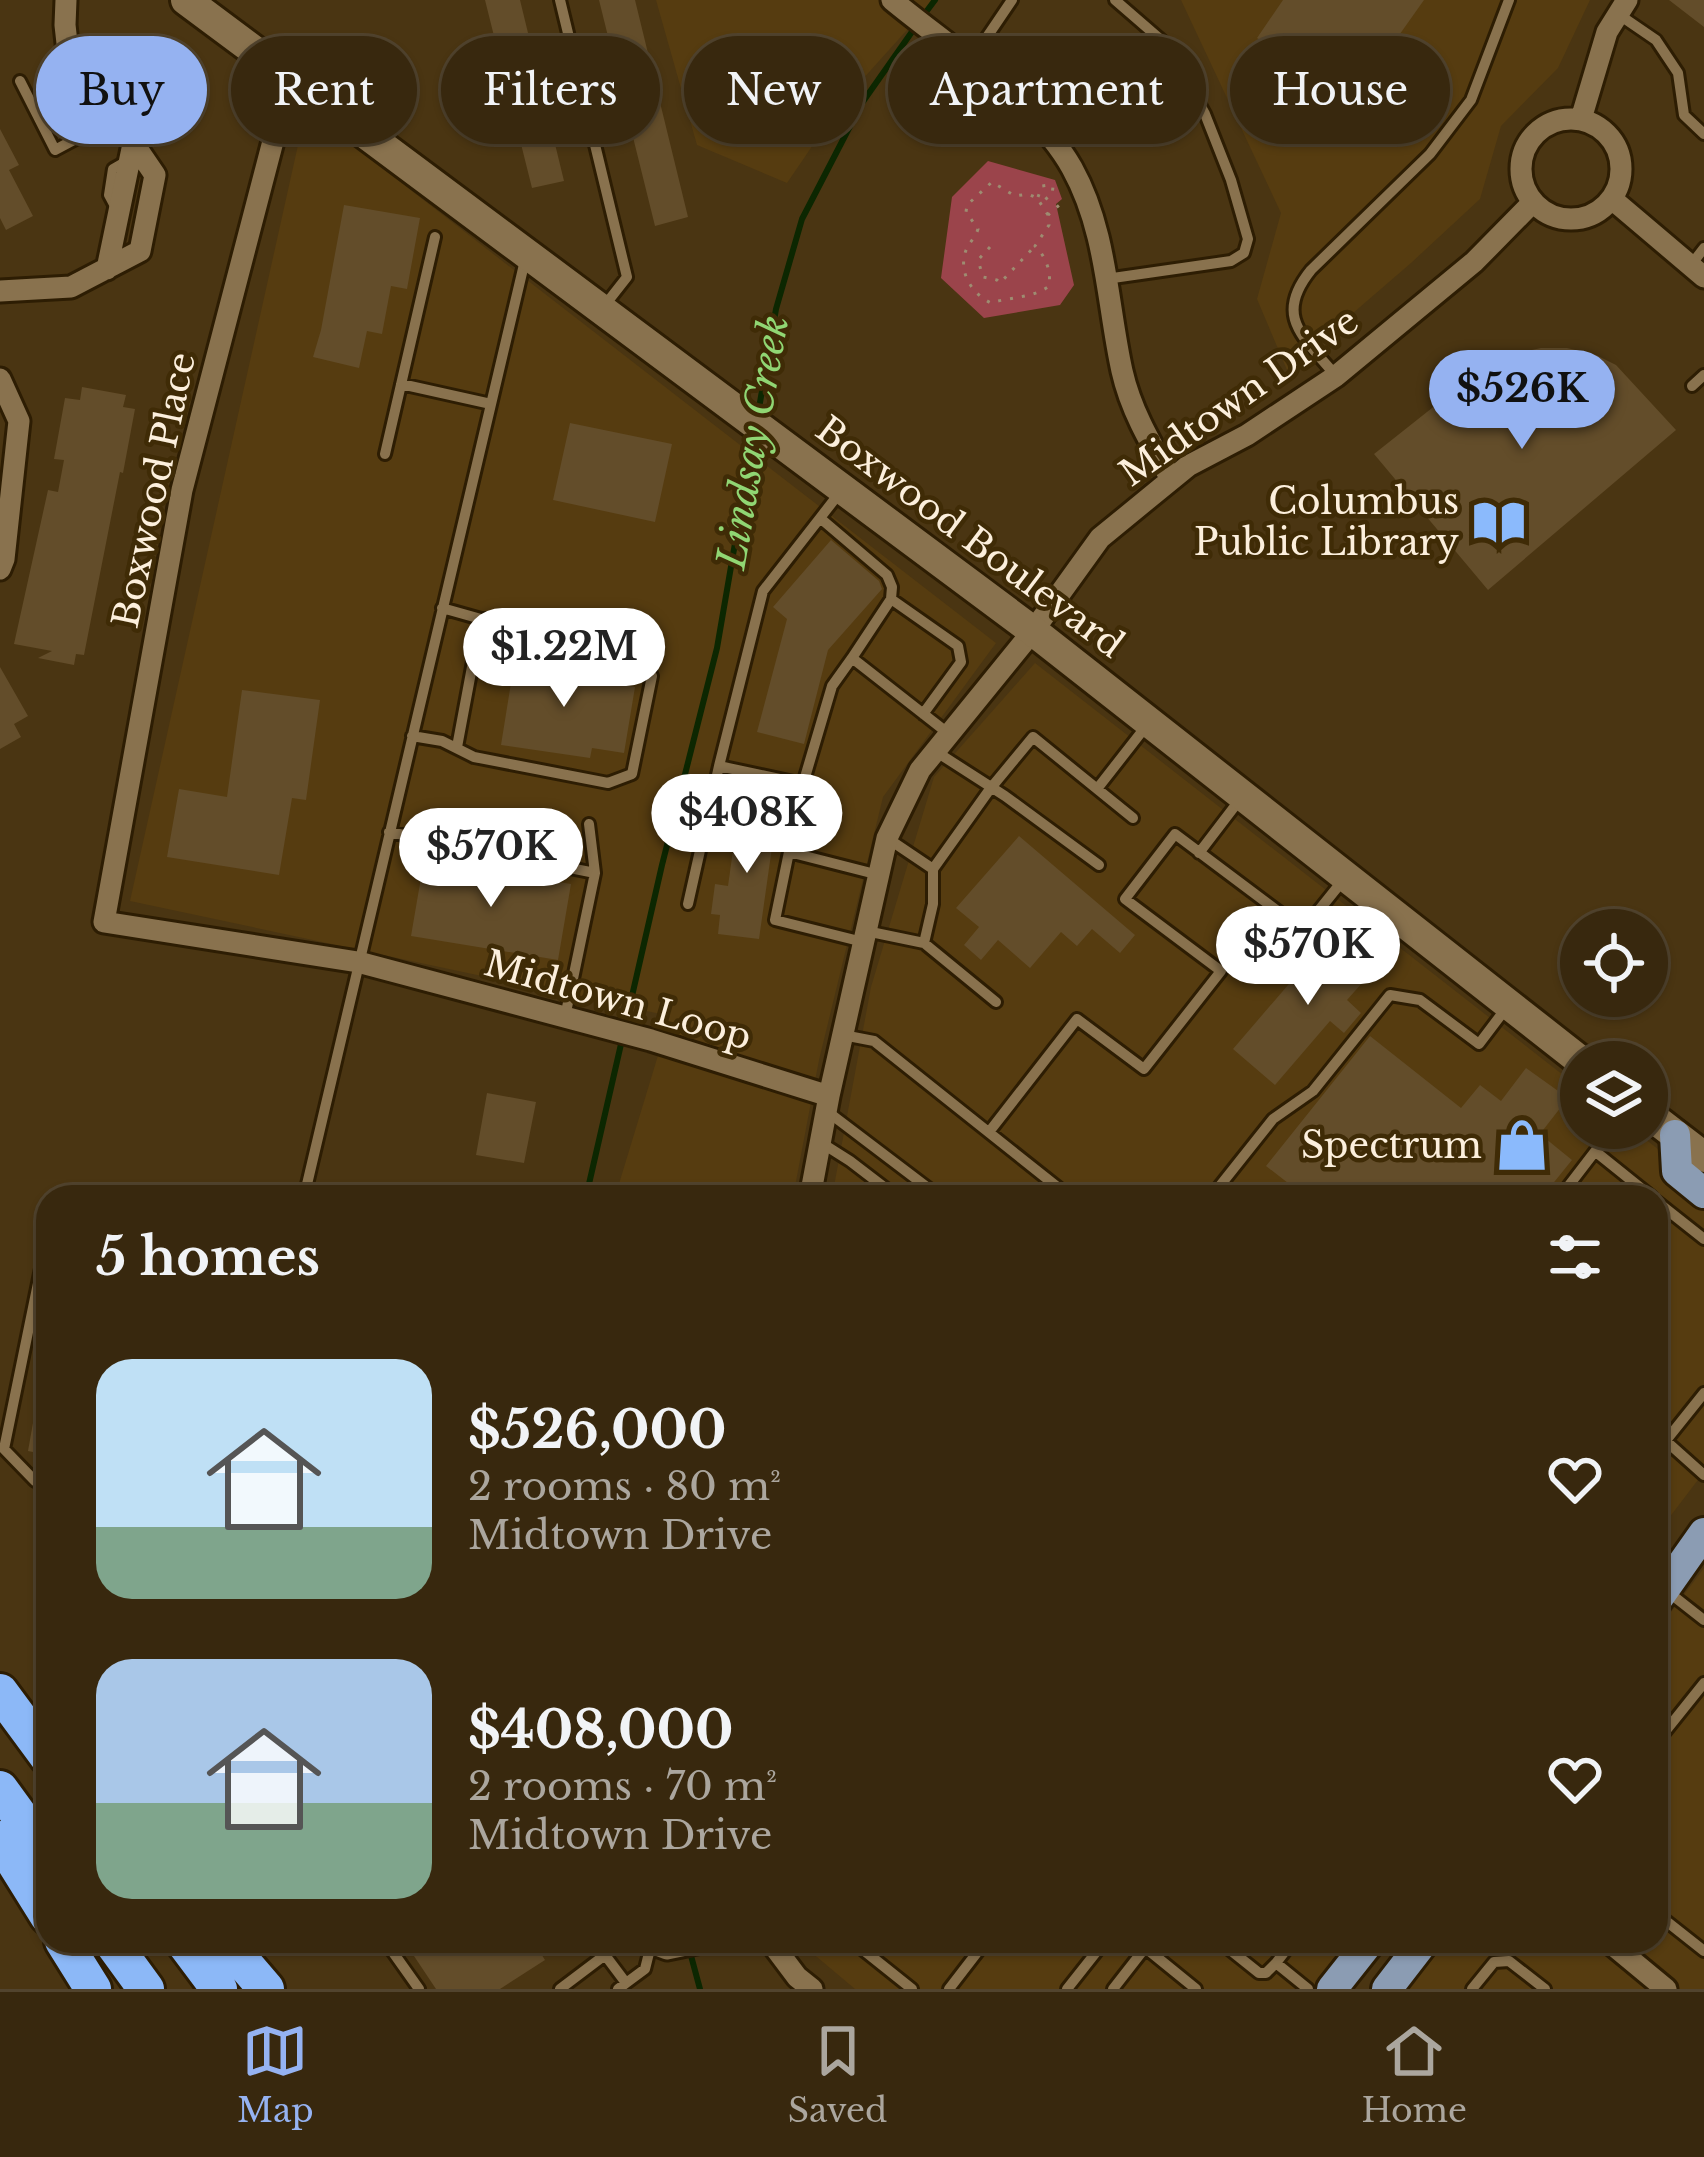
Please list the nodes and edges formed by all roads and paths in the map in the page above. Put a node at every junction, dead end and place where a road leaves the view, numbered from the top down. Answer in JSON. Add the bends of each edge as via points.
{"nodes":[{"id":1,"x":66,"y":0,"type":"edge"},
{"id":2,"x":186,"y":0,"type":"edge"},
{"id":3,"x":560,"y":0,"type":"edge"},
{"id":4,"x":1012,"y":0,"type":"edge"},
{"id":5,"x":1115,"y":0,"type":"edge"},
{"id":6,"x":1509,"y":0,"type":"edge"},
{"id":7,"x":896,"y":3,"type":"edge"},
{"id":8,"x":1622,"y":7,"type":"edge"},
{"id":9,"x":66,"y":36,"type":"edge"},
{"id":10,"x":235,"y":36,"type":"edge"},
{"id":11,"x":936,"y":36,"type":"edge"},
{"id":12,"x":987,"y":36,"type":"edge"},
{"id":13,"x":1157,"y":36,"type":"edge"},
{"id":14,"x":20,"y":81,"type":"dead end"},
{"id":15,"x":36,"y":113,"type":"edge"},
{"id":16,"x":1206,"y":116,"type":"edge"},
{"id":17,"x":1581,"y":119,"type":"junction"},
{"id":18,"x":1704,"y":134,"type":"edge"},
{"id":19,"x":128,"y":144,"type":"edge"},
{"id":20,"x":272,"y":144,"type":"edge"},
{"id":21,"x":381,"y":144,"type":"edge"},
{"id":22,"x":1054,"y":144,"type":"edge"},
{"id":23,"x":132,"y":152,"type":"junction"},
{"id":24,"x":1082,"y":193,"type":"junction"},
{"id":25,"x":1612,"y":199,"type":"junction"},
{"id":26,"x":1533,"y":202,"type":"junction"},
{"id":27,"x":120,"y":214,"type":"junction"},
{"id":28,"x":1048,"y":215,"type":"junction"},
{"id":29,"x":146,"y":219,"type":"junction"},
{"id":30,"x":435,"y":237,"type":"dead end"},
{"id":31,"x":990,"y":247,"type":"dead end"},
{"id":32,"x":1035,"y":247,"type":"junction"},
{"id":33,"x":527,"y":253,"type":"junction"},
{"id":34,"x":978,"y":260,"type":"junction"},
{"id":35,"x":1700,"y":264,"type":"edge"},
{"id":36,"x":972,"y":266,"type":"dead end"},
{"id":37,"x":106,"y":268,"type":"junction"},
{"id":38,"x":1106,"y":279,"type":"junction"},
{"id":39,"x":0,"y":291,"type":"edge"},
{"id":40,"x":602,"y":309,"type":"junction"},
{"id":41,"x":1704,"y":375,"type":"edge"},
{"id":42,"x":1336,"y":376,"type":"junction"},
{"id":43,"x":0,"y":379,"type":"edge"},
{"id":44,"x":401,"y":384,"type":"junction"},
{"id":45,"x":1692,"y":386,"type":"dead end"},
{"id":46,"x":491,"y":404,"type":"junction"},
{"id":47,"x":385,"y":454,"type":"dead end"},
{"id":48,"x":1171,"y":479,"type":"junction"},
{"id":49,"x":842,"y":489,"type":"junction"},
{"id":50,"x":820,"y":518,"type":"junction"},
{"id":51,"x":0,"y":568,"type":"edge"},
{"id":52,"x":892,"y":599,"type":"junction"},
{"id":53,"x":442,"y":608,"type":"junction"},
{"id":54,"x":481,"y":619,"type":"junction"},
{"id":55,"x":1033,"y":631,"type":"junction"},
{"id":56,"x":576,"y":635,"type":"junction"},
{"id":57,"x":478,"y":638,"type":"junction"},
{"id":58,"x":516,"y":648,"type":"dead end"},
{"id":59,"x":547,"y":654,"type":"dead end"},
{"id":60,"x":852,"y":658,"type":"junction"},
{"id":61,"x":923,"y":714,"type":"junction"},
{"id":62,"x":1149,"y":723,"type":"junction"},
{"id":63,"x":412,"y":736,"type":"junction"},
{"id":64,"x":942,"y":743,"type":"junction"},
{"id":65,"x":457,"y":747,"type":"junction"},
{"id":66,"x":719,"y":766,"type":"junction"},
{"id":67,"x":803,"y":784,"type":"junction"},
{"id":68,"x":990,"y":789,"type":"junction"},
{"id":69,"x":1097,"y":789,"type":"junction"},
{"id":70,"x":1243,"y":796,"type":"junction"},
{"id":71,"x":1133,"y":818,"type":"dead end"},
{"id":72,"x":589,"y":824,"type":"dead end"},
{"id":73,"x":389,"y":832,"type":"junction"},
{"id":74,"x":887,"y":838,"type":"junction"},
{"id":75,"x":789,"y":852,"type":"junction"},
{"id":76,"x":1199,"y":853,"type":"junction"},
{"id":77,"x":1099,"y":865,"type":"dead end"},
{"id":78,"x":934,"y":869,"type":"junction"},
{"id":79,"x":595,"y":873,"type":"junction"},
{"id":80,"x":879,"y":875,"type":"junction"},
{"id":81,"x":1346,"y":877,"type":"junction"},
{"id":82,"x":688,"y":904,"type":"dead end"},
{"id":83,"x":104,"y":922,"type":"joint"},
{"id":84,"x":865,"y":937,"type":"junction"},
{"id":85,"x":924,"y":943,"type":"junction"},
{"id":86,"x":358,"y":962,"type":"junction"},
{"id":87,"x":996,"y":1002,"type":"dead end"},
{"id":88,"x":1509,"y":1005,"type":"junction"},
{"id":89,"x":564,"y":1018,"type":"junction"},
{"id":90,"x":843,"y":1035,"type":"junction"},
{"id":91,"x":1560,"y":1045,"type":"edge"},
{"id":92,"x":828,"y":1104,"type":"junction"},
{"id":93,"x":1668,"y":1129,"type":"edge"},
{"id":94,"x":988,"y":1132,"type":"junction"},
{"id":95,"x":1676,"y":1135,"type":"junction"},
{"id":96,"x":820,"y":1142,"type":"junction"},
{"id":97,"x":1598,"y":1149,"type":"edge"},
{"id":98,"x":1596,"y":1152,"type":"junction"},
{"id":99,"x":1704,"y":1157,"type":"edge"},
{"id":100,"x":307,"y":1185,"type":"edge"},
{"id":101,"x":812,"y":1185,"type":"edge"},
{"id":102,"x":881,"y":1185,"type":"edge"},
{"id":103,"x":926,"y":1185,"type":"edge"},
{"id":104,"x":1055,"y":1185,"type":"edge"},
{"id":105,"x":1221,"y":1185,"type":"edge"},
{"id":106,"x":1570,"y":1185,"type":"edge"},
{"id":107,"x":1637,"y":1185,"type":"edge"},
{"id":108,"x":1704,"y":1193,"type":"edge"},
{"id":109,"x":1668,"y":1210,"type":"edge"},
{"id":110,"x":1704,"y":1239,"type":"edge"},
{"id":111,"x":36,"y":1293,"type":"edge"},
{"id":112,"x":1704,"y":1393,"type":"edge"},
{"id":113,"x":1668,"y":1438,"type":"edge"},
{"id":114,"x":1668,"y":1443,"type":"edge"},
{"id":115,"x":1704,"y":1475,"type":"edge"},
{"id":116,"x":36,"y":1480,"type":"edge"},
{"id":117,"x":1704,"y":1533,"type":"edge"},
{"id":118,"x":1668,"y":1584,"type":"edge"},
{"id":119,"x":1668,"y":1600,"type":"edge"},
{"id":120,"x":1704,"y":1620,"type":"edge"},
{"id":121,"x":0,"y":1674,"type":"edge"},
{"id":122,"x":1704,"y":1682,"type":"edge"},
{"id":123,"x":0,"y":1692,"type":"edge"},
{"id":124,"x":36,"y":1717,"type":"edge"},
{"id":125,"x":1668,"y":1728,"type":"edge"},
{"id":126,"x":36,"y":1741,"type":"edge"},
{"id":127,"x":0,"y":1790,"type":"edge"},
{"id":128,"x":0,"y":1839,"type":"edge"},
{"id":129,"x":36,"y":1839,"type":"edge"},
{"id":130,"x":36,"y":1897,"type":"edge"},
{"id":131,"x":1668,"y":1923,"type":"edge"},
{"id":132,"x":1704,"y":1952,"type":"edge"},
{"id":133,"x":70,"y":1953,"type":"edge"},
{"id":134,"x":120,"y":1953,"type":"edge"},
{"id":135,"x":192,"y":1953,"type":"edge"},
{"id":136,"x":236,"y":1953,"type":"edge"},
{"id":137,"x":394,"y":1953,"type":"edge"},
{"id":138,"x":647,"y":1953,"type":"edge"},
{"id":139,"x":779,"y":1953,"type":"edge"},
{"id":140,"x":867,"y":1953,"type":"edge"},
{"id":141,"x":977,"y":1953,"type":"edge"},
{"id":142,"x":1096,"y":1953,"type":"edge"},
{"id":143,"x":1135,"y":1953,"type":"edge"},
{"id":144,"x":1152,"y":1953,"type":"edge"},
{"id":145,"x":1234,"y":1953,"type":"edge"},
{"id":146,"x":1284,"y":1953,"type":"edge"},
{"id":147,"x":1360,"y":1953,"type":"edge"},
{"id":148,"x":1415,"y":1953,"type":"edge"},
{"id":149,"x":1622,"y":1953,"type":"edge"},
{"id":150,"x":1276,"y":1963,"type":"junction"},
{"id":151,"x":622,"y":1986,"type":"edge"},
{"id":152,"x":93,"y":1989,"type":"edge"},
{"id":153,"x":146,"y":1989,"type":"edge"},
{"id":154,"x":219,"y":1989,"type":"edge"},
{"id":155,"x":266,"y":1989,"type":"edge"},
{"id":156,"x":419,"y":1989,"type":"edge"},
{"id":157,"x":560,"y":1989,"type":"edge"},
{"id":158,"x":812,"y":1989,"type":"edge"},
{"id":159,"x":912,"y":1989,"type":"edge"},
{"id":160,"x":949,"y":1989,"type":"edge"},
{"id":161,"x":1067,"y":1989,"type":"edge"},
{"id":162,"x":1113,"y":1989,"type":"edge"},
{"id":163,"x":1196,"y":1989,"type":"edge"},
{"id":164,"x":1308,"y":1989,"type":"edge"},
{"id":165,"x":1332,"y":1989,"type":"edge"},
{"id":166,"x":1388,"y":1989,"type":"edge"},
{"id":167,"x":1472,"y":1989,"type":"edge"},
{"id":168,"x":1545,"y":1989,"type":"edge"},
{"id":169,"x":1666,"y":1989,"type":"edge"}],
"edges":[{"from":1,"to":9,"type":"street"},
{"from":2,"to":10,"type":"street","name":"Boxwood Boulevard"},
{"from":3,"to":40,"type":"lane","via":[[627,277]]},
{"from":4,"to":12,"type":"lane"},
{"from":5,"to":13,"type":"lane"},
{"from":6,"to":42,"type":"lane","via":[[1471,100],[1430,154],[1297,286],[1298,330]]},
{"from":7,"to":11,"type":"street"},
{"from":8,"to":17,"type":"street"},
{"from":8,"to":18,"type":"lane","via":[[1678,73],[1684,115]]},
{"from":14,"to":15,"type":"lane"},
{"from":16,"to":38,"type":"lane","via":[[1248,239],[1244,253]]},
{"from":17,"to":25,"type":"street","via":[[1619,150]]},
{"from":17,"to":26,"type":"street","via":[[1550,123],[1528,144],[1521,174]]},
{"from":19,"to":23,"type":"street"},
{"from":20,"to":83,"type":"street","name":"Boxwood Place","via":[[182,490]]},
{"from":21,"to":33,"type":"street","name":"Boxwood Boulevard"},
{"from":22,"to":24,"type":"street"},
{"from":23,"to":27,"type":"street"},
{"from":23,"to":29,"type":"street","via":[[155,175]]},
{"from":24,"to":28,"type":"path"},
{"from":24,"to":38,"type":"street"},
{"from":25,"to":26,"type":"street","via":[[1574,219]]},
{"from":25,"to":35,"type":"street"},
{"from":26,"to":42,"type":"street","name":"Midtown Drive"},
{"from":27,"to":29,"type":"street"},
{"from":27,"to":37,"type":"street"},
{"from":28,"to":32,"type":"path"},
{"from":28,"to":32,"type":"path","via":[[1041,198],[1015,196],[992,182],[968,205],[978,229],[963,262],[983,300],[1044,290],[1050,279]]},
{"from":29,"to":37,"type":"street","via":[[140,251]]},
{"from":30,"to":44,"type":"lane"},
{"from":31,"to":34,"type":"path"},
{"from":32,"to":34,"type":"path","via":[[1000,283],[983,278]]},
{"from":33,"to":40,"type":"street","name":"Boxwood Boulevard"},
{"from":33,"to":46,"type":"lane"},
{"from":34,"to":36,"type":"path"},
{"from":37,"to":39,"type":"street","via":[[71,287]]},
{"from":38,"to":48,"type":"street","via":[[1138,422]]},
{"from":40,"to":49,"type":"street","name":"Boxwood Boulevard"},
{"from":41,"to":45,"type":"lane"},
{"from":42,"to":48,"type":"street","name":"Midtown Drive"},
{"from":43,"to":51,"type":"street","via":[[19,421]]},
{"from":44,"to":46,"type":"lane"},
{"from":44,"to":47,"type":"lane"},
{"from":46,"to":53,"type":"lane"},
{"from":48,"to":55,"type":"street","name":"Midtown Drive","via":[[1100,538]]},
{"from":49,"to":50,"type":"lane"},
{"from":49,"to":55,"type":"street","name":"Boxwood Boulevard"},
{"from":50,"to":52,"type":"lane","via":[[886,574]]},
{"from":50,"to":66,"type":"lane","via":[[763,591]]},
{"from":52,"to":60,"type":"lane"},
{"from":52,"to":61,"type":"lane","via":[[961,654]]},
{"from":53,"to":54,"type":"lane"},
{"from":53,"to":63,"type":"lane"},
{"from":54,"to":56,"type":"lane"},
{"from":54,"to":57,"type":"lane"},
{"from":55,"to":62,"type":"street","name":"Boxwood Boulevard"},
{"from":55,"to":64,"type":"street","name":"Midtown Drive"},
{"from":56,"to":59,"type":"lane"},
{"from":56,"to":65,"type":"lane","via":[[641,652],[652,676],[632,774],[608,782]]},
{"from":57,"to":58,"type":"lane"},
{"from":57,"to":65,"type":"lane"},
{"from":60,"to":61,"type":"lane"},
{"from":60,"to":67,"type":"lane","via":[[832,686]]},
{"from":61,"to":64,"type":"lane"},
{"from":62,"to":69,"type":"lane"},
{"from":62,"to":70,"type":"street","name":"Boxwood Boulevard"},
{"from":63,"to":65,"type":"lane"},
{"from":63,"to":73,"type":"lane"},
{"from":64,"to":68,"type":"lane"},
{"from":64,"to":74,"type":"street","name":"Midtown Drive"},
{"from":66,"to":67,"type":"lane"},
{"from":66,"to":82,"type":"lane"},
{"from":67,"to":75,"type":"lane"},
{"from":68,"to":69,"type":"lane","via":[[1033,737]]},
{"from":68,"to":77,"type":"lane"},
{"from":68,"to":78,"type":"lane"},
{"from":69,"to":71,"type":"lane"},
{"from":70,"to":76,"type":"lane"},
{"from":70,"to":81,"type":"street","name":"Boxwood Boulevard"},
{"from":72,"to":79,"type":"lane"},
{"from":73,"to":79,"type":"lane"},
{"from":73,"to":86,"type":"lane"},
{"from":74,"to":78,"type":"lane"},
{"from":74,"to":80,"type":"street","name":"Midtown Drive"},
{"from":75,"to":80,"type":"lane"},
{"from":75,"to":84,"type":"lane","via":[[775,920]]},
{"from":76,"to":81,"type":"lane","via":[[1303,930]]},
{"from":76,"to":94,"type":"lane","via":[[1175,835],[1125,898],[1221,971],[1144,1069],[1077,1019]]},
{"from":78,"to":85,"type":"lane"},
{"from":79,"to":89,"type":"lane"},
{"from":80,"to":84,"type":"street","name":"Midtown Drive"},
{"from":81,"to":88,"type":"street","name":"Boxwood Boulevard"},
{"from":83,"to":86,"type":"street","name":"Midtown Loop"},
{"from":84,"to":85,"type":"lane"},
{"from":84,"to":90,"type":"street","name":"Midtown Drive"},
{"from":85,"to":87,"type":"lane"},
{"from":86,"to":89,"type":"street","name":"Midtown Loop"},
{"from":86,"to":100,"type":"lane"},
{"from":88,"to":91,"type":"street","name":"Boxwood Boulevard"},
{"from":88,"to":105,"type":"lane","via":[[1479,1044],[1420,1000],[1390,994],[1313,1091],[1273,1119]]},
{"from":89,"to":92,"type":"street","name":"Midtown Loop","via":[[651,1040]]},
{"from":90,"to":92,"type":"street","name":"Midtown Drive"},
{"from":90,"to":94,"type":"lane","via":[[874,1041]]},
{"from":92,"to":96,"type":"street","name":"Midtown Drive"},
{"from":92,"to":103,"type":"lane"},
{"from":93,"to":95,"type":"street"},
{"from":94,"to":104,"type":"lane"},
{"from":95,"to":99,"type":"street"},
{"from":95,"to":108,"type":"main road","via":[[1677,1171]]},
{"from":96,"to":101,"type":"street","name":"Midtown Drive"},
{"from":96,"to":102,"type":"lane"},
{"from":97,"to":98,"type":"lane"},
{"from":98,"to":106,"type":"lane"},
{"from":98,"to":107,"type":"lane"},
{"from":109,"to":110,"type":"lane"},
{"from":111,"to":116,"type":"lane","via":[[4,1449]]},
{"from":112,"to":113,"type":"lane"},
{"from":114,"to":115,"type":"lane"},
{"from":117,"to":118,"type":"main road"},
{"from":119,"to":120,"type":"lane"},
{"from":121,"to":124,"type":"highway"},
{"from":122,"to":125,"type":"lane"},
{"from":123,"to":126,"type":"highway"},
{"from":127,"to":129,"type":"highway"},
{"from":128,"to":130,"type":"highway"},
{"from":131,"to":132,"type":"lane"},
{"from":133,"to":152,"type":"highway"},
{"from":134,"to":153,"type":"highway"},
{"from":135,"to":154,"type":"highway"},
{"from":136,"to":155,"type":"highway"},
{"from":137,"to":156,"type":"lane"},
{"from":138,"to":151,"type":"lane","via":[[645,1969]]},
{"from":139,"to":158,"type":"street"},
{"from":140,"to":159,"type":"lane"},
{"from":141,"to":160,"type":"lane"},
{"from":142,"to":161,"type":"lane"},
{"from":143,"to":162,"type":"lane"},
{"from":144,"to":163,"type":"lane"},
{"from":145,"to":150,"type":"lane","via":[[1259,1973]]},
{"from":146,"to":150,"type":"lane"},
{"from":147,"to":165,"type":"main road"},
{"from":148,"to":166,"type":"main road"},
{"from":149,"to":169,"type":"street"},
{"from":150,"to":164,"type":"lane"},
{"from":151,"to":157,"type":"lane","via":[[605,1955]]},
{"from":167,"to":168,"type":"lane","via":[[1495,1963],[1509,1961]]}]}
